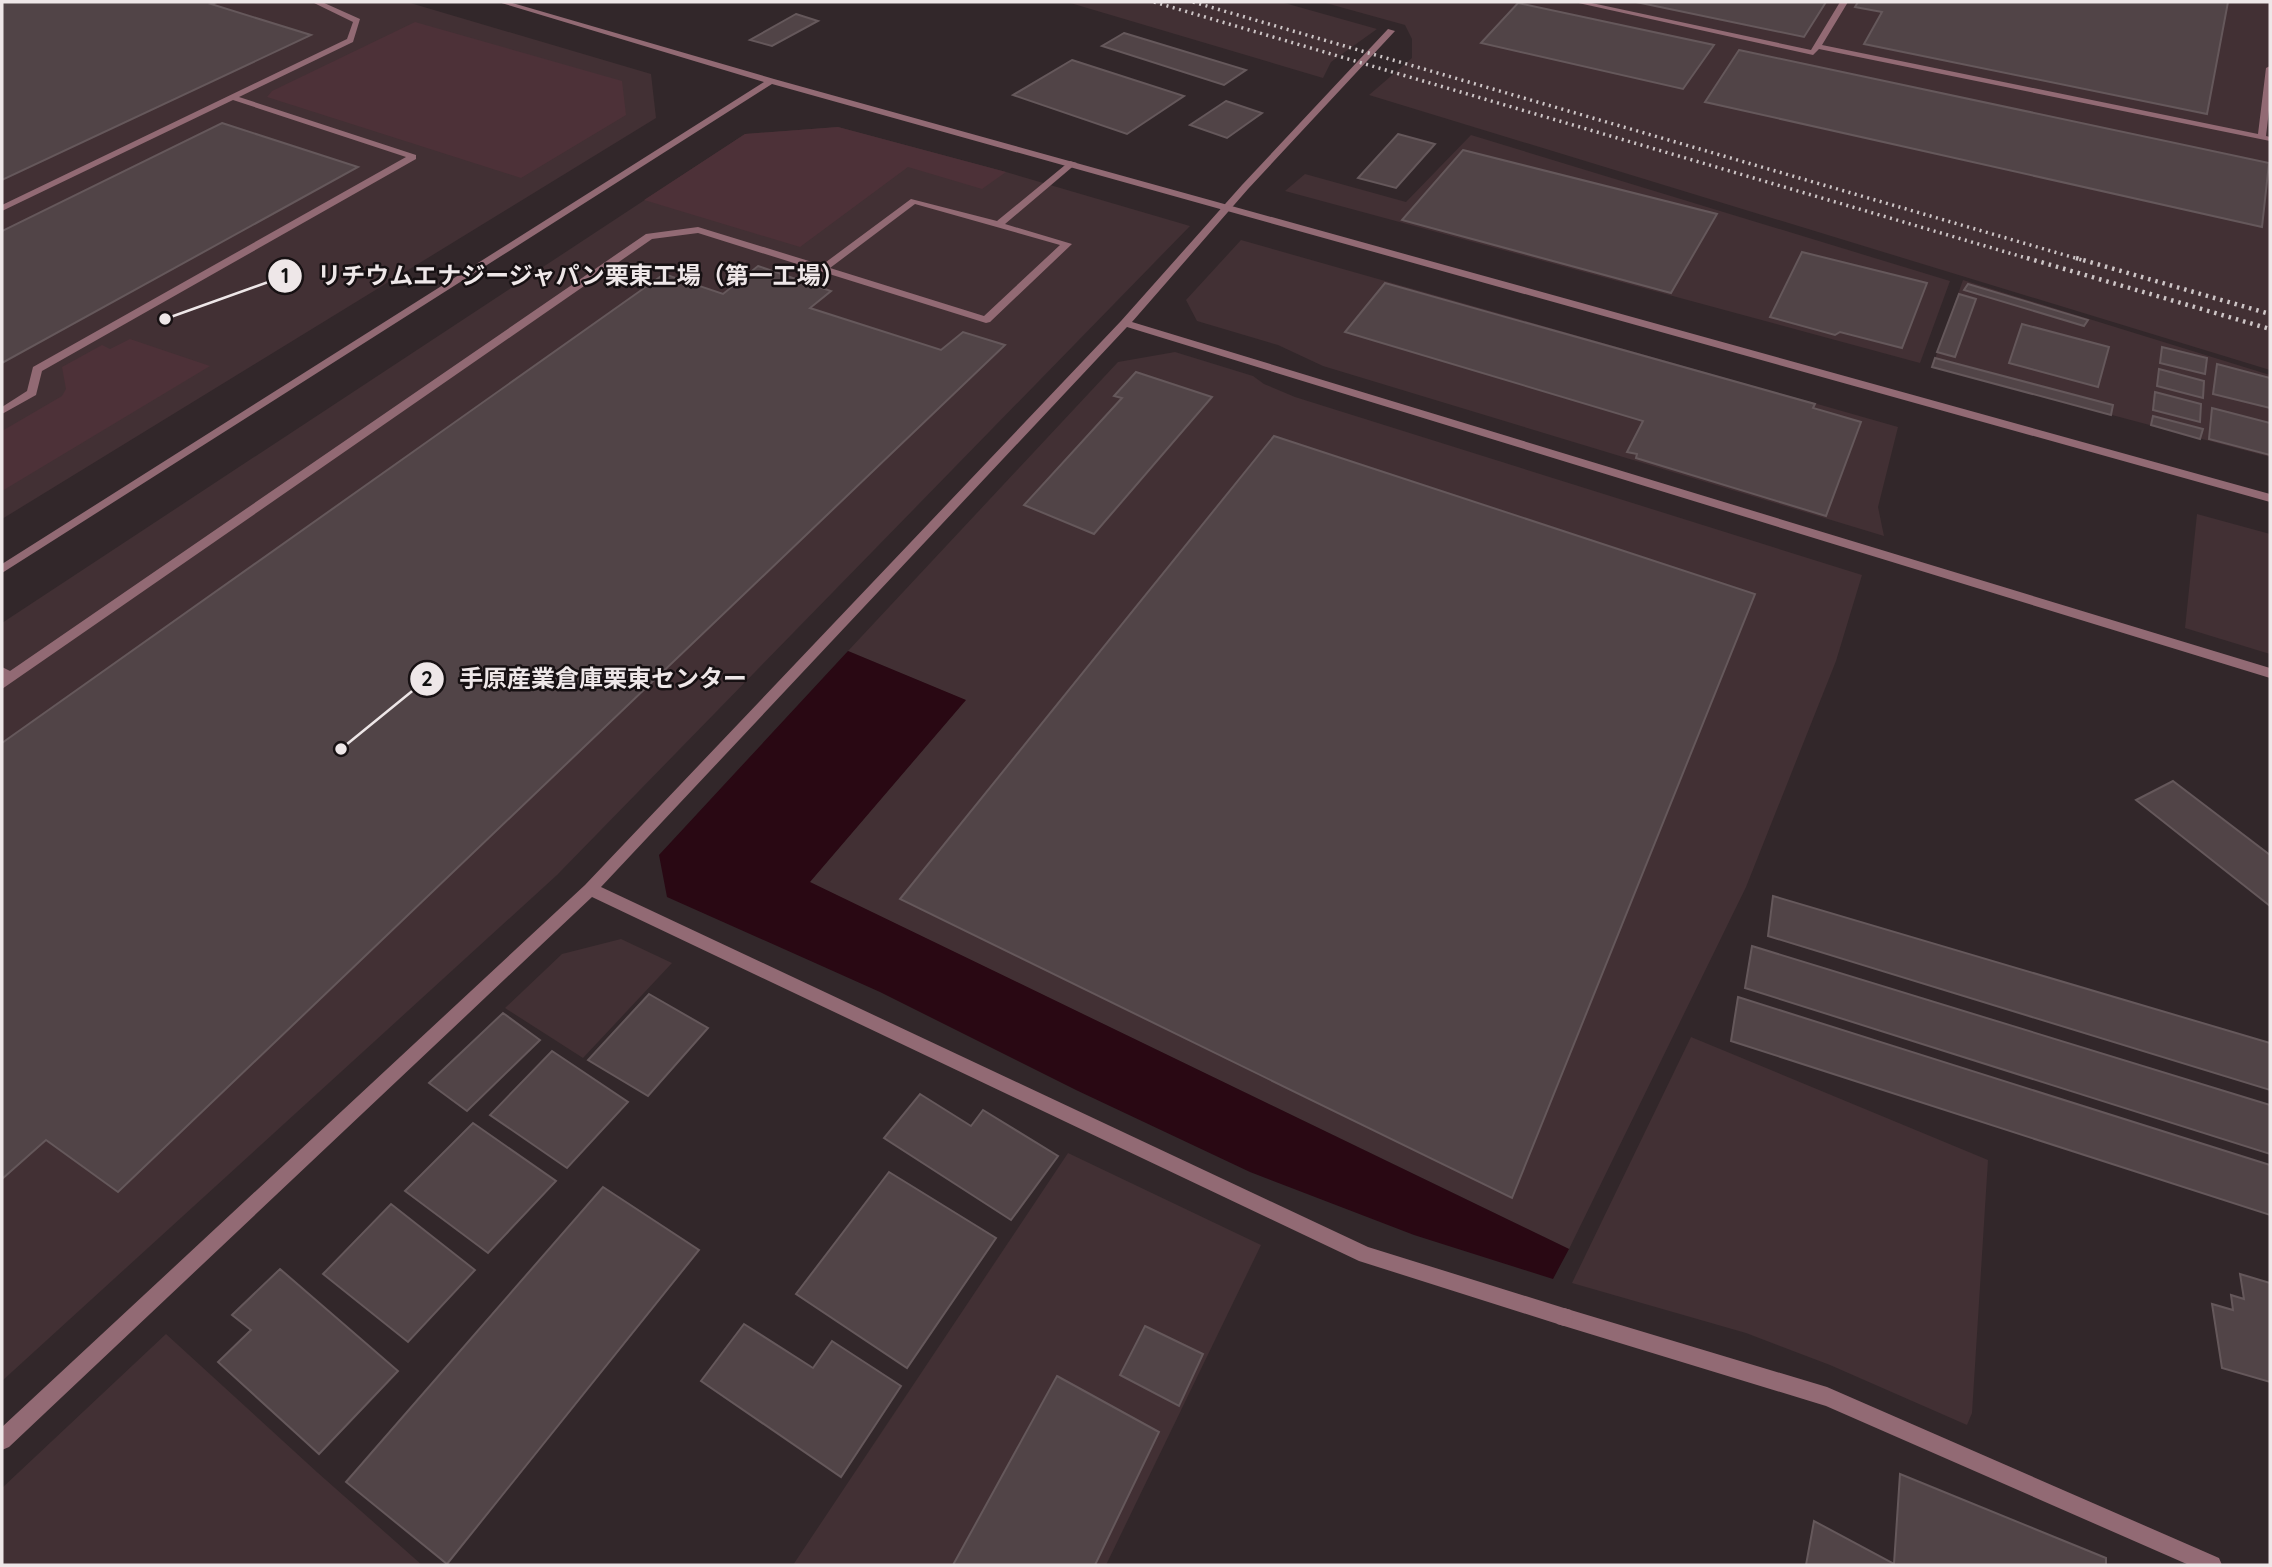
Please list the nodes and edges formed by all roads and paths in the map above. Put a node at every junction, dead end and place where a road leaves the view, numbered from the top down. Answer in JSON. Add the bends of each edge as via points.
{"nodes":[{"id":1,"x":316,"y":2,"type":"edge"},
{"id":2,"x":502,"y":2,"type":"edge"},
{"id":3,"x":1578,"y":2,"type":"edge"},
{"id":4,"x":1844,"y":2,"type":"edge"},
{"id":5,"x":1391,"y":31,"type":"dead end"},
{"id":6,"x":1817,"y":46,"type":"junction"},
{"id":7,"x":2270,"y":68,"type":"edge"},
{"id":8,"x":771,"y":81,"type":"junction"},
{"id":9,"x":232,"y":97,"type":"junction"},
{"id":10,"x":2266,"y":138,"type":"edge"},
{"id":11,"x":1073,"y":163,"type":"junction"},
{"id":12,"x":1228,"y":206,"type":"junction"},
{"id":13,"x":2,"y":208,"type":"edge"},
{"id":14,"x":999,"y":224,"type":"junction"},
{"id":15,"x":824,"y":270,"type":"junction"},
{"id":16,"x":1125,"y":323,"type":"junction"},
{"id":17,"x":2,"y":411,"type":"edge"},
{"id":18,"x":2270,"y":498,"type":"edge"},
{"id":19,"x":2,"y":569,"type":"edge"},
{"id":20,"x":2270,"y":673,"type":"edge"},
{"id":21,"x":5,"y":678,"type":"edge"},
{"id":22,"x":590,"y":889,"type":"junction"},
{"id":23,"x":2,"y":1440,"type":"edge"},
{"id":24,"x":2212,"y":1565,"type":"edge"}],
"edges":[{"from":1,"to":9,"type":"street","via":[[357,21],[350,40]]},
{"from":2,"to":8,"type":"street"},
{"from":3,"to":6,"type":"street","via":[[1813,53]]},
{"from":4,"to":6,"type":"street"},
{"from":5,"to":12,"type":"street"},
{"from":6,"to":10,"type":"street"},
{"from":7,"to":10,"type":"street"},
{"from":8,"to":11,"type":"street"},
{"from":8,"to":19,"type":"street"},
{"from":9,"to":13,"type":"street"},
{"from":9,"to":17,"type":"street","via":[[413,156],[37,369],[32,393]]},
{"from":11,"to":12,"type":"street"},
{"from":11,"to":14,"type":"street"},
{"from":12,"to":16,"type":"street"},
{"from":12,"to":18,"type":"street"},
{"from":14,"to":15,"type":"street","via":[[915,201]]},
{"from":14,"to":15,"type":"street","via":[[1068,244],[986,320]]},
{"from":15,"to":21,"type":"street","via":[[698,230],[649,236]]},
{"from":16,"to":20,"type":"street"},
{"from":16,"to":22,"type":"street"},
{"from":22,"to":23,"type":"street"},
{"from":22,"to":24,"type":"street","via":[[1365,1255],[1827,1397]]}]}
